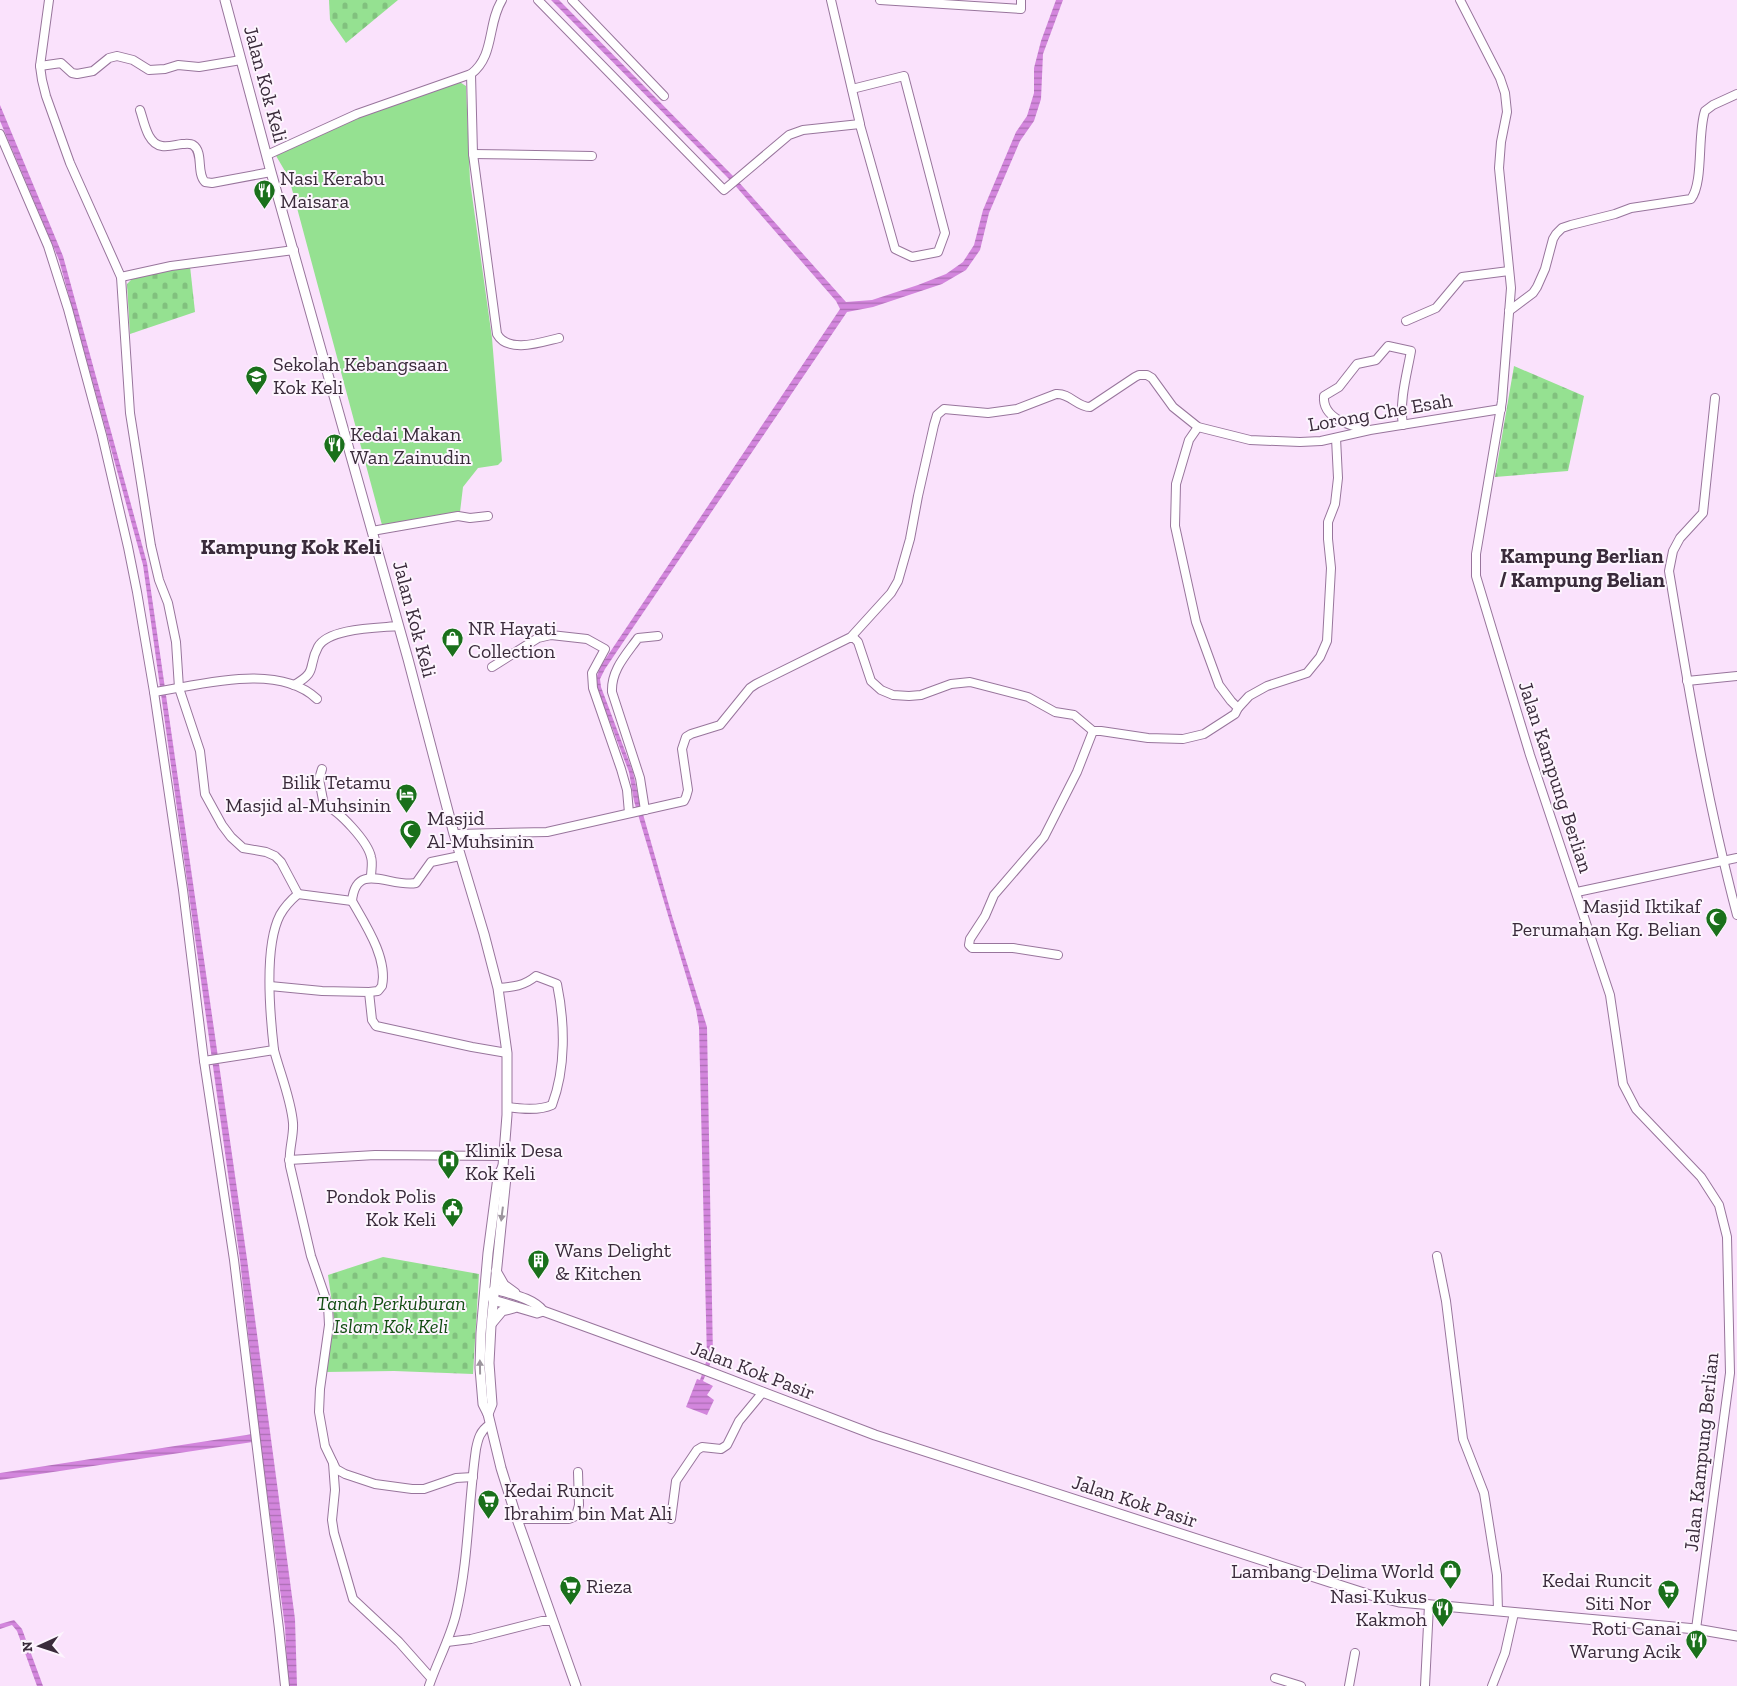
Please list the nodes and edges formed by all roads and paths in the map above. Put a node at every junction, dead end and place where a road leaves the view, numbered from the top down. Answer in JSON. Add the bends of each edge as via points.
{"nodes":[{"id":1,"x":49,"y":0,"type":"edge"},
{"id":2,"x":225,"y":0,"type":"edge"},
{"id":3,"x":502,"y":0,"type":"edge"},
{"id":4,"x":538,"y":0,"type":"edge"},
{"id":5,"x":572,"y":0,"type":"edge"},
{"id":6,"x":832,"y":0,"type":"edge"},
{"id":7,"x":880,"y":0,"type":"edge"},
{"id":8,"x":1021,"y":0,"type":"edge"},
{"id":9,"x":1460,"y":0,"type":"edge"},
{"id":10,"x":241,"y":60,"type":"junction"},
{"id":11,"x":40,"y":66,"type":"junction"},
{"id":12,"x":470,"y":74,"type":"junction"},
{"id":13,"x":852,"y":89,"type":"junction"},
{"id":14,"x":1737,"y":94,"type":"edge"},
{"id":15,"x":664,"y":96,"type":"dead end"},
{"id":16,"x":140,"y":110,"type":"dead end"},
{"id":17,"x":860,"y":125,"type":"junction"},
{"id":18,"x":0,"y":134,"type":"edge"},
{"id":19,"x":473,"y":154,"type":"junction"},
{"id":20,"x":267,"y":155,"type":"junction"},
{"id":21,"x":592,"y":156,"type":"dead end"},
{"id":22,"x":271,"y":172,"type":"junction"},
{"id":23,"x":294,"y":250,"type":"junction"},
{"id":24,"x":1509,"y":271,"type":"junction"},
{"id":25,"x":121,"y":277,"type":"junction"},
{"id":26,"x":1509,"y":311,"type":"junction"},
{"id":27,"x":1406,"y":320,"type":"dead end"},
{"id":28,"x":559,"y":338,"type":"dead end"},
{"id":29,"x":1715,"y":398,"type":"dead end"},
{"id":30,"x":1501,"y":409,"type":"junction"},
{"id":31,"x":1403,"y":424,"type":"junction"},
{"id":32,"x":1198,"y":427,"type":"junction"},
{"id":33,"x":1370,"y":430,"type":"junction"},
{"id":34,"x":1336,"y":438,"type":"junction"},
{"id":35,"x":488,"y":516,"type":"dead end"},
{"id":36,"x":372,"y":531,"type":"junction"},
{"id":37,"x":398,"y":626,"type":"junction"},
{"id":38,"x":658,"y":636,"type":"dead end"},
{"id":39,"x":851,"y":637,"type":"junction"},
{"id":40,"x":492,"y":667,"type":"dead end"},
{"id":41,"x":1737,"y":676,"type":"edge"},
{"id":42,"x":1687,"y":681,"type":"junction"},
{"id":43,"x":294,"y":685,"type":"junction"},
{"id":44,"x":180,"y":688,"type":"junction"},
{"id":45,"x":155,"y":692,"type":"junction"},
{"id":46,"x":318,"y":699,"type":"dead end"},
{"id":47,"x":1238,"y":708,"type":"junction"},
{"id":48,"x":1093,"y":731,"type":"junction"},
{"id":49,"x":322,"y":770,"type":"dead end"},
{"id":50,"x":645,"y":810,"type":"junction"},
{"id":51,"x":629,"y":812,"type":"junction"},
{"id":52,"x":454,"y":834,"type":"junction"},
{"id":53,"x":460,"y":856,"type":"junction"},
{"id":54,"x":1737,"y":858,"type":"edge"},
{"id":55,"x":1723,"y":861,"type":"junction"},
{"id":56,"x":371,"y":877,"type":"junction"},
{"id":57,"x":1577,"y":892,"type":"junction"},
{"id":58,"x":298,"y":894,"type":"junction"},
{"id":59,"x":352,"y":900,"type":"junction"},
{"id":60,"x":1737,"y":915,"type":"edge"},
{"id":61,"x":1058,"y":955,"type":"dead end"},
{"id":62,"x":270,"y":986,"type":"junction"},
{"id":63,"x":498,"y":988,"type":"junction"},
{"id":64,"x":369,"y":992,"type":"junction"},
{"id":65,"x":274,"y":1050,"type":"junction"},
{"id":66,"x":507,"y":1054,"type":"junction"},
{"id":67,"x":207,"y":1061,"type":"junction"},
{"id":68,"x":507,"y":1108,"type":"junction"},
{"id":69,"x":504,"y":1156,"type":"junction"},
{"id":70,"x":290,"y":1160,"type":"junction"},
{"id":71,"x":503,"y":1166,"type":"junction"},
{"id":72,"x":1727,"y":1237,"type":"junction"},
{"id":73,"x":1737,"y":1238,"type":"edge"},
{"id":74,"x":488,"y":1253,"type":"junction"},
{"id":75,"x":1437,"y":1256,"type":"dead end"},
{"id":76,"x":495,"y":1268,"type":"junction"},
{"id":77,"x":493,"y":1294,"type":"junction"},
{"id":78,"x":520,"y":1298,"type":"junction"},
{"id":79,"x":522,"y":1308,"type":"junction"},
{"id":80,"x":543,"y":1311,"type":"junction"},
{"id":81,"x":491,"y":1325,"type":"junction"},
{"id":82,"x":481,"y":1333,"type":"junction"},
{"id":83,"x":763,"y":1392,"type":"junction"},
{"id":84,"x":488,"y":1414,"type":"junction"},
{"id":85,"x":489,"y":1425,"type":"junction"},
{"id":86,"x":333,"y":1461,"type":"junction"},
{"id":87,"x":578,"y":1472,"type":"dead end"},
{"id":88,"x":473,"y":1477,"type":"junction"},
{"id":89,"x":517,"y":1518,"type":"junction"},
{"id":90,"x":671,"y":1519,"type":"dead end"},
{"id":91,"x":1429,"y":1605,"type":"junction"},
{"id":92,"x":1498,"y":1611,"type":"junction"},
{"id":93,"x":1514,"y":1613,"type":"junction"},
{"id":94,"x":552,"y":1621,"type":"junction"},
{"id":95,"x":1696,"y":1629,"type":"junction"},
{"id":96,"x":1737,"y":1636,"type":"edge"},
{"id":97,"x":447,"y":1642,"type":"junction"},
{"id":98,"x":1355,"y":1653,"type":"dead end"},
{"id":99,"x":1275,"y":1678,"type":"dead end"},
{"id":100,"x":430,"y":1682,"type":"edge"},
{"id":101,"x":285,"y":1686,"type":"edge"},
{"id":102,"x":576,"y":1686,"type":"edge"},
{"id":103,"x":1301,"y":1686,"type":"edge"},
{"id":104,"x":1349,"y":1686,"type":"edge"},
{"id":105,"x":1425,"y":1686,"type":"edge"},
{"id":106,"x":1492,"y":1686,"type":"edge"}],
"edges":[{"from":1,"to":11,"type":"street"},
{"from":2,"to":10,"type":"street","name":"Jalan Kok Keli"},
{"from":3,"to":12,"type":"street","via":[[485,58]]},
{"from":4,"to":17,"type":"street","via":[[724,190],[789,135],[802,130]]},
{"from":5,"to":15,"type":"street"},
{"from":6,"to":13,"type":"street"},
{"from":7,"to":8,"type":"street","via":[[1020,9]]},
{"from":9,"to":24,"type":"street","name":"Jalan Kampung Berlian","via":[[1506,93],[1507,112],[1499,168]]},
{"from":10,"to":11,"type":"street","via":[[201,67],[178,65],[149,70],[133,60],[117,56],[93,70],[76,74],[61,63]]},
{"from":10,"to":20,"type":"street","name":"Jalan Kok Keli"},
{"from":11,"to":25,"type":"street","via":[[46,96],[70,163]]},
{"from":12,"to":19,"type":"street"},
{"from":12,"to":20,"type":"street","via":[[357,114]]},
{"from":13,"to":17,"type":"street"},
{"from":13,"to":17,"type":"street","via":[[904,76],[945,232],[938,252],[912,257],[895,249]]},
{"from":14,"to":26,"type":"street","via":[[1705,111],[1697,180],[1691,199],[1631,208],[1562,228],[1553,240],[1537,287]]},
{"from":16,"to":22,"type":"street","via":[[155,144],[196,147],[201,177],[205,182]]},
{"from":18,"to":45,"type":"street","via":[[48,246],[68,309],[128,547]]},
{"from":19,"to":21,"type":"street"},
{"from":19,"to":28,"type":"street","via":[[497,334],[503,340],[521,346]]},
{"from":20,"to":22,"type":"street","name":"Jalan Kok Keli"},
{"from":22,"to":23,"type":"street","name":"Jalan Kok Keli"},
{"from":23,"to":25,"type":"street","via":[[171,266]]},
{"from":23,"to":36,"type":"street","name":"Jalan Kok Keli"},
{"from":24,"to":26,"type":"street","name":"Jalan Kampung Berlian"},
{"from":24,"to":27,"type":"street","via":[[1462,278],[1436,308]]},
{"from":25,"to":44,"type":"street","via":[[130,413],[151,546],[176,642]]},
{"from":26,"to":30,"type":"street","name":"Jalan Kampung Berlian"},
{"from":29,"to":42,"type":"street","via":[[1703,513],[1676,545],[1669,571]]},
{"from":30,"to":31,"type":"street","name":"Lorong Che Esah"},
{"from":30,"to":57,"type":"street","name":"Jalan Kampung Berlian","via":[[1476,554],[1476,576],[1530,755]]},
{"from":31,"to":33,"type":"street","name":"Lorong Che Esah"},
{"from":31,"to":33,"type":"street","via":[[1403,395],[1411,351],[1388,346],[1376,360],[1357,364],[1339,387],[1324,396],[1325,405],[1332,415],[1349,425]]},
{"from":32,"to":34,"type":"street","name":"Lorong Che Esah","via":[[1250,440],[1300,442]]},
{"from":32,"to":39,"type":"street","name":"Lorong Che Esah","via":[[1173,407],[1152,378],[1144,375],[1090,407],[1056,394],[1017,409],[988,413],[939,411],[898,580],[891,594]]},
{"from":32,"to":47,"type":"street","via":[[1189,440],[1176,484],[1175,526],[1196,622],[1219,685]]},
{"from":33,"to":34,"type":"street","name":"Lorong Che Esah"},
{"from":34,"to":47,"type":"street","via":[[1338,478],[1335,504],[1328,522],[1332,568],[1327,641],[1307,674],[1267,686]]},
{"from":35,"to":36,"type":"street","via":[[458,516]]},
{"from":36,"to":37,"type":"street","name":"Jalan Kok Keli"},
{"from":37,"to":43,"type":"street","via":[[327,637],[316,650],[311,672]]},
{"from":37,"to":52,"type":"street","name":"Jalan Kok Keli"},
{"from":38,"to":50,"type":"street","via":[[638,638],[615,671],[612,682],[612,692],[640,778]]},
{"from":39,"to":48,"type":"street","via":[[858,642],[872,681],[881,690],[909,696],[970,682],[1028,697],[1055,712],[1074,715]]},
{"from":39,"to":50,"type":"street","via":[[756,684],[720,725],[686,737],[682,749],[687,782],[684,802]]},
{"from":40,"to":51,"type":"street","via":[[538,638],[587,639],[605,649],[592,673],[593,688],[621,769]]},
{"from":41,"to":42,"type":"street"},
{"from":42,"to":55,"type":"street"},
{"from":43,"to":44,"type":"street","via":[[274,680],[243,679]]},
{"from":43,"to":46,"type":"street"},
{"from":44,"to":45,"type":"street"},
{"from":44,"to":58,"type":"street","via":[[200,751],[205,794],[222,825],[243,848],[271,854],[281,862]]},
{"from":45,"to":67,"type":"street"},
{"from":47,"to":48,"type":"street","via":[[1235,714],[1204,734],[1182,739]]},
{"from":48,"to":61,"type":"street","via":[[1077,772],[1044,837],[994,895],[969,945],[972,948],[1013,948]]},
{"from":49,"to":56,"type":"street","via":[[318,779],[324,805],[337,812],[366,846],[371,858]]},
{"from":50,"to":51,"type":"street"},
{"from":51,"to":52,"type":"street","via":[[538,834]]},
{"from":52,"to":53,"type":"street","name":"Jalan Kok Keli"},
{"from":53,"to":56,"type":"street","via":[[431,862],[416,882],[407,884]]},
{"from":53,"to":63,"type":"street","name":"Jalan Kok Keli"},
{"from":54,"to":55,"type":"street"},
{"from":55,"to":57,"type":"street"},
{"from":55,"to":60,"type":"street"},
{"from":56,"to":59,"type":"street","via":[[357,883]]},
{"from":57,"to":72,"type":"street","name":"Jalan Kampung Berlian","via":[[1610,995],[1623,1084],[1636,1109],[1701,1177],[1719,1205]]},
{"from":58,"to":59,"type":"street"},
{"from":58,"to":62,"type":"street","via":[[285,907],[275,927]]},
{"from":59,"to":64,"type":"street","via":[[372,936],[382,967],[382,986],[378,991]]},
{"from":62,"to":64,"type":"street"},
{"from":62,"to":65,"type":"street"},
{"from":63,"to":66,"type":"street","name":"Jalan Kok Keli"},
{"from":63,"to":68,"type":"street","via":[[516,987],[536,976],[557,984],[561,1005],[562,1047],[552,1106]]},
{"from":64,"to":66,"type":"street","via":[[372,1020],[376,1026]]},
{"from":65,"to":67,"type":"street"},
{"from":65,"to":70,"type":"street","via":[[292,1118]]},
{"from":66,"to":68,"type":"street","name":"Jalan Kok Keli"},
{"from":67,"to":101,"type":"street"},
{"from":68,"to":69,"type":"street","name":"Jalan Kok Keli"},
{"from":69,"to":70,"type":"street","via":[[396,1155]]},
{"from":69,"to":71,"type":"street","name":"Jalan Kok Keli"},
{"from":70,"to":86,"type":"street","via":[[311,1256],[328,1305],[329,1324],[319,1412],[325,1446]]},
{"from":71,"to":74,"type":"street","name":"Jalan Kok Keli","via":[[498,1177]]},
{"from":71,"to":76,"type":"street","name":"Jalan Kok Keli","one_way":true,"via":[[506,1177]]},
{"from":72,"to":73,"type":"street"},
{"from":72,"to":95,"type":"street","name":"Jalan Kampung Berlian","via":[[1730,1373]]},
{"from":74,"to":77,"type":"street"},
{"from":74,"to":82,"type":"street","name":"Jalan Kok Keli"},
{"from":75,"to":92,"type":"street","via":[[1446,1301],[1463,1439],[1484,1493],[1498,1575]]},
{"from":76,"to":77,"type":"street","name":"Jalan Kok Keli"},
{"from":76,"to":78,"type":"street","via":[[504,1285]]},
{"from":77,"to":78,"type":"street","name":"Jalan Kok Pasir"},
{"from":77,"to":79,"type":"street","name":"Jalan Kok Pasir"},
{"from":77,"to":81,"type":"street","name":"Jalan Kok Keli"},
{"from":77,"to":82,"type":"street"},
{"from":78,"to":80,"type":"street","name":"Jalan Kok Pasir"},
{"from":79,"to":80,"type":"street","name":"Jalan Kok Pasir","via":[[536,1313]]},
{"from":79,"to":81,"type":"street","via":[[502,1310]]},
{"from":80,"to":83,"type":"street","name":"Jalan Kok Pasir"},
{"from":81,"to":84,"type":"street","name":"Jalan Kok Keli","via":[[492,1404]]},
{"from":84,"to":82,"type":"street","name":"Jalan Kok Keli","one_way":true,"via":[[480,1368]]},
{"from":83,"to":90,"type":"street","via":[[739,1421],[727,1445],[721,1449],[702,1447],[697,1450],[676,1481]]},
{"from":83,"to":91,"type":"street","name":"Jalan Kok Pasir","via":[[875,1435],[1279,1566],[1370,1595]]},
{"from":84,"to":85,"type":"street","name":"Jalan Kok Keli"},
{"from":85,"to":88,"type":"street","via":[[477,1442]]},
{"from":85,"to":89,"type":"street","name":"Jalan Kok Keli"},
{"from":86,"to":88,"type":"street","via":[[336,1469],[345,1474],[406,1489],[424,1489],[456,1478]]},
{"from":86,"to":100,"type":"street","via":[[332,1520],[353,1599],[399,1642]]},
{"from":87,"to":89,"type":"street","via":[[576,1516],[569,1519]]},
{"from":88,"to":97,"type":"street","via":[[461,1585]]},
{"from":89,"to":94,"type":"street","name":"Jalan Kok Keli"},
{"from":91,"to":92,"type":"street","name":"Jalan Kok Pasir"},
{"from":91,"to":105,"type":"street"},
{"from":92,"to":93,"type":"street","name":"Jalan Kok Pasir"},
{"from":93,"to":95,"type":"street","name":"Jalan Kok Pasir"},
{"from":93,"to":106,"type":"street","via":[[1505,1653]]},
{"from":94,"to":97,"type":"street","via":[[471,1640]]},
{"from":94,"to":102,"type":"street","name":"Jalan Kok Keli"},
{"from":95,"to":96,"type":"street","name":"Jalan Kok Pasir"},
{"from":97,"to":100,"type":"street"},
{"from":98,"to":104,"type":"street"},
{"from":99,"to":103,"type":"street"}]}
